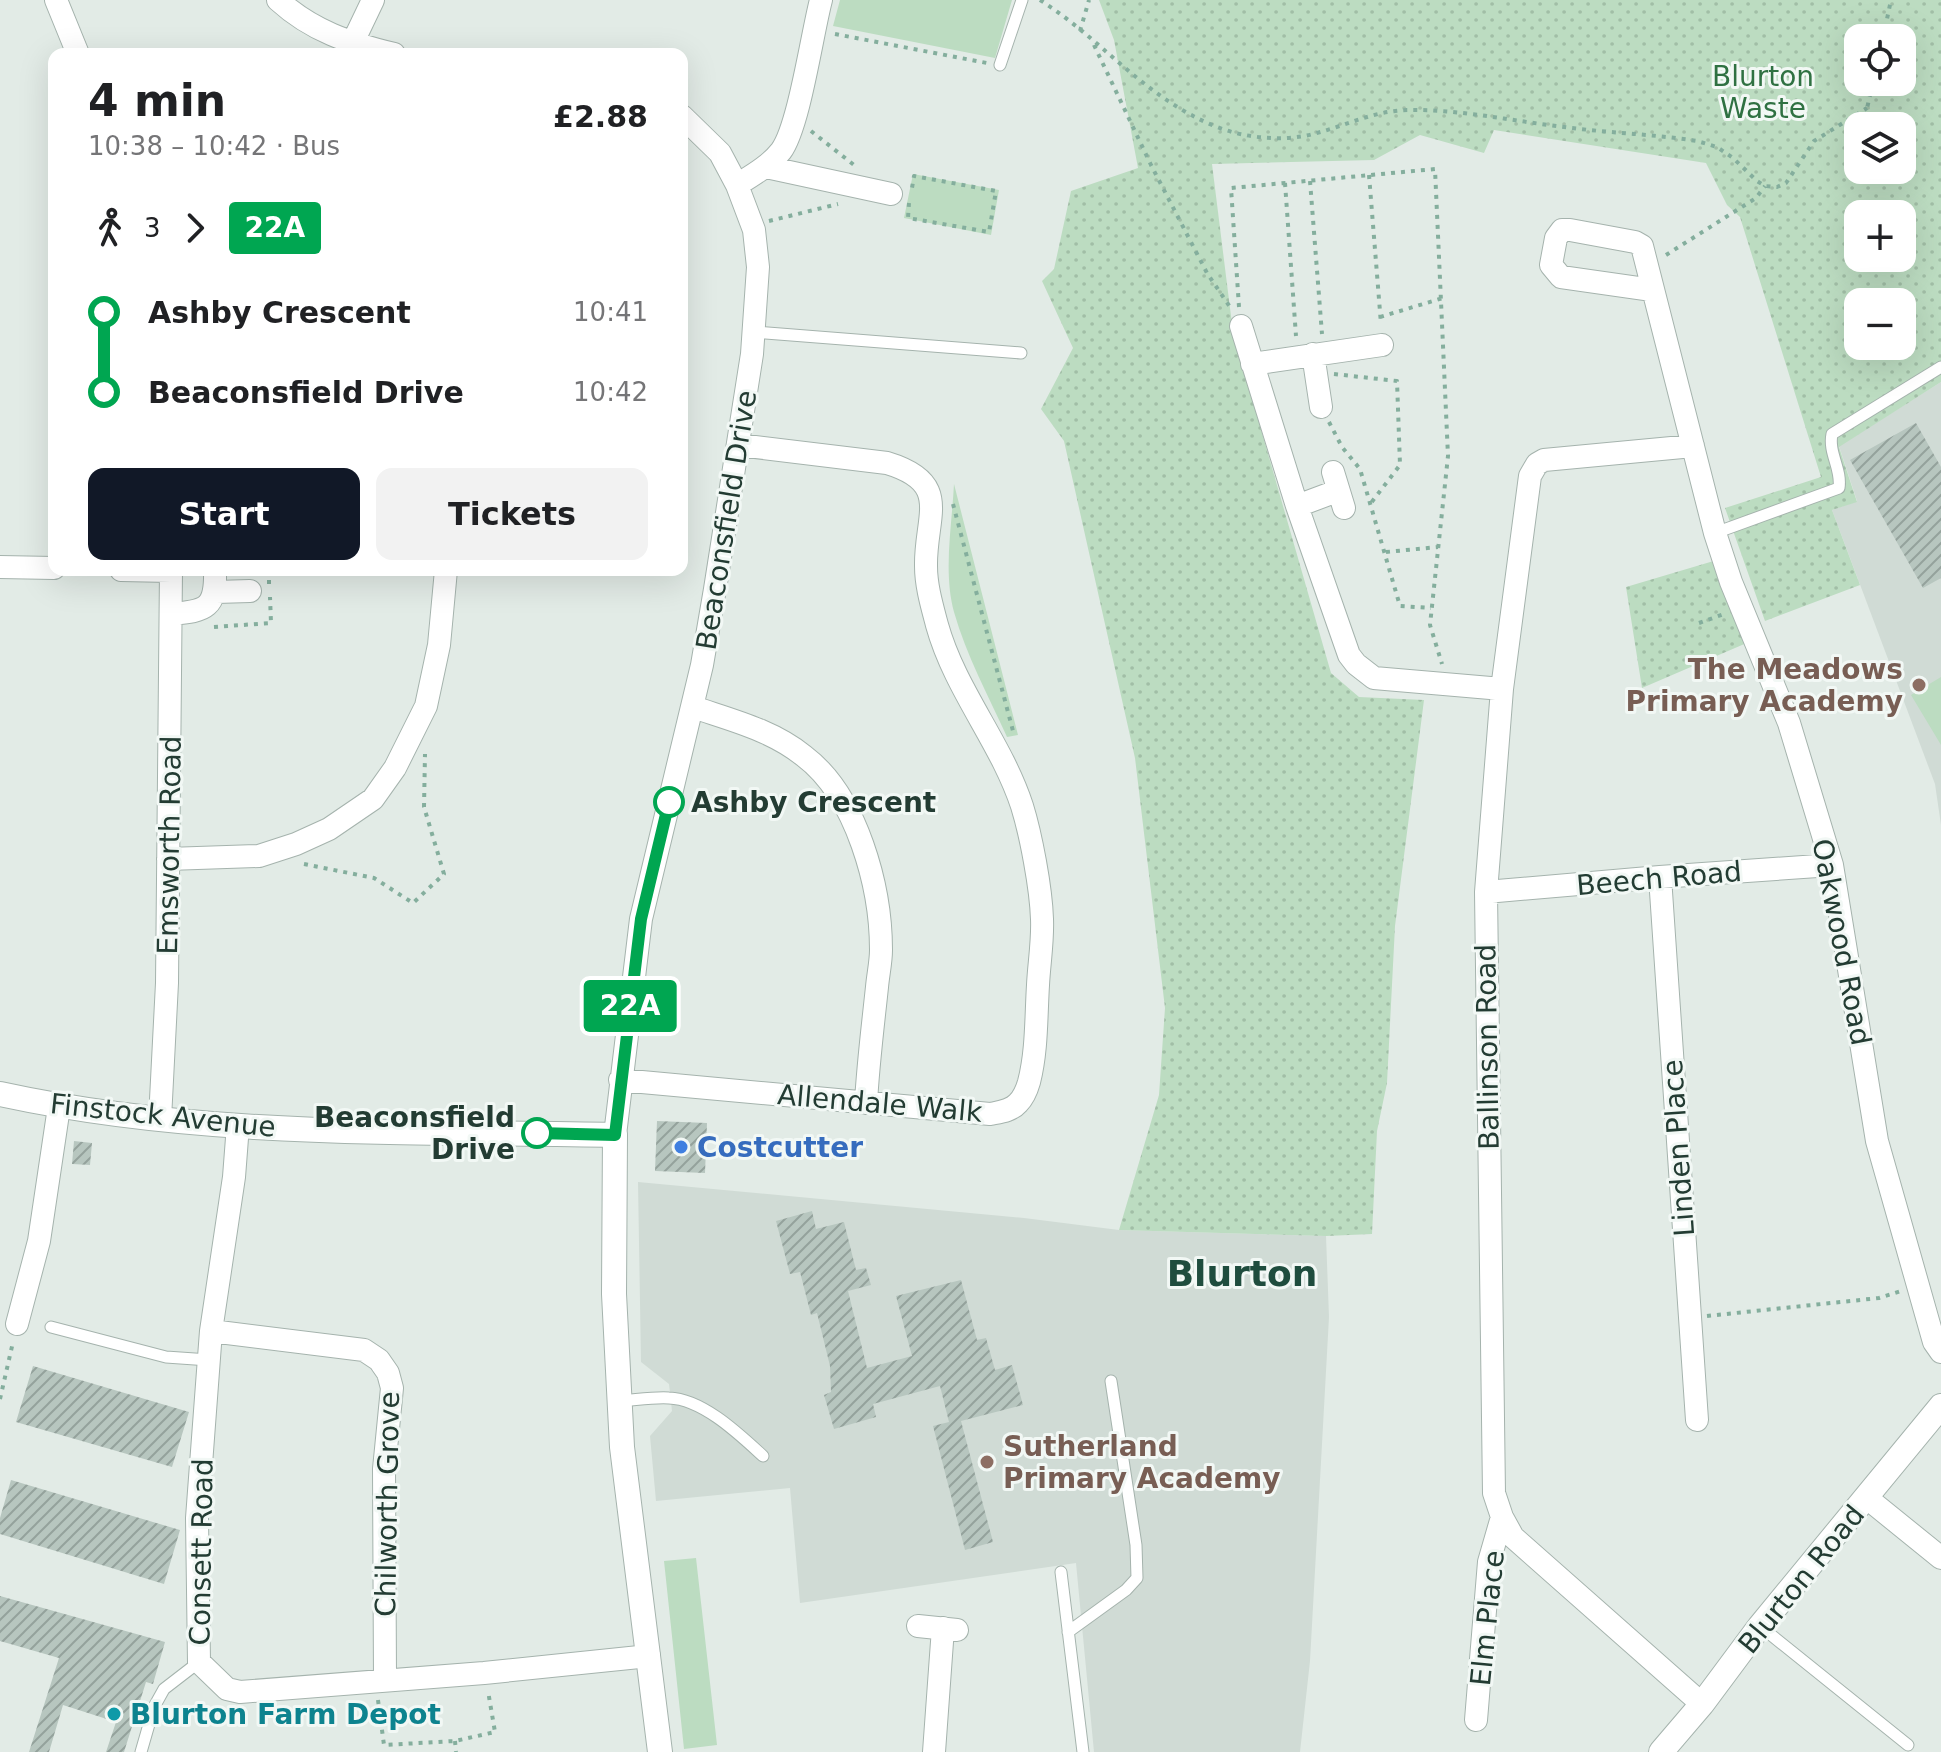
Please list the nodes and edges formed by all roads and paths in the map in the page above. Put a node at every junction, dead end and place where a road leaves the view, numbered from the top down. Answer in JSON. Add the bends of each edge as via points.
{"nodes":[{"id":1,"x":56,"y":0,"type":"edge"},
{"id":2,"x":278,"y":0,"type":"edge"},
{"id":3,"x":373,"y":0,"type":"edge"},
{"id":4,"x":821,"y":0,"type":"edge"},
{"id":5,"x":1022,"y":0,"type":"edge"},
{"id":6,"x":1040,"y":0,"type":"edge"},
{"id":7,"x":1089,"y":0,"type":"edge"},
{"id":8,"x":1891,"y":0,"type":"edge"},
{"id":9,"x":1886,"y":24,"type":"edge"},
{"id":10,"x":813,"y":30,"type":"junction"},
{"id":11,"x":1080,"y":31,"type":"junction"},
{"id":12,"x":1093,"y":43,"type":"junction"},
{"id":13,"x":352,"y":44,"type":"junction"},
{"id":14,"x":76,"y":48,"type":"edge"},
{"id":15,"x":369,"y":48,"type":"edge"},
{"id":16,"x":1000,"y":65,"type":"joint"},
{"id":17,"x":1870,"y":96,"type":"edge"},
{"id":18,"x":1867,"y":108,"type":"junction"},
{"id":19,"x":1866,"y":112,"type":"edge"},
{"id":20,"x":688,"y":122,"type":"edge"},
{"id":21,"x":766,"y":167,"type":"junction"},
{"id":22,"x":1369,"y":175,"type":"dead end"},
{"id":23,"x":1310,"y":181,"type":"dead end"},
{"id":24,"x":1285,"y":183,"type":"dead end"},
{"id":25,"x":737,"y":185,"type":"junction"},
{"id":26,"x":1765,"y":186,"type":"junction"},
{"id":27,"x":901,"y":195,"type":"junction"},
{"id":28,"x":1649,"y":266,"type":"junction"},
{"id":29,"x":1652,"y":290,"type":"junction"},
{"id":30,"x":1443,"y":298,"type":"dead end"},
{"id":31,"x":1380,"y":317,"type":"junction"},
{"id":32,"x":1241,"y":326,"type":"joint"},
{"id":33,"x":754,"y":332,"type":"junction"},
{"id":34,"x":1382,"y":345,"type":"joint"},
{"id":35,"x":1021,"y":353,"type":"dead end"},
{"id":36,"x":1312,"y":359,"type":"junction"},
{"id":37,"x":1252,"y":364,"type":"junction"},
{"id":38,"x":1941,"y":367,"type":"edge"},
{"id":39,"x":1321,"y":407,"type":"joint"},
{"id":40,"x":739,"y":445,"type":"junction"},
{"id":41,"x":1693,"y":446,"type":"junction"},
{"id":42,"x":923,"y":483,"type":"junction"},
{"id":43,"x":1338,"y":490,"type":"dead end"},
{"id":44,"x":1371,"y":503,"type":"junction"},
{"id":45,"x":1297,"y":506,"type":"junction"},
{"id":46,"x":1715,"y":533,"type":"junction"},
{"id":47,"x":1438,"y":547,"type":"dead end"},
{"id":48,"x":1386,"y":552,"type":"junction"},
{"id":49,"x":0,"y":567,"type":"edge"},
{"id":50,"x":48,"y":568,"type":"edge"},
{"id":51,"x":171,"y":576,"type":"edge"},
{"id":52,"x":269,"y":576,"type":"edge"},
{"id":53,"x":445,"y":576,"type":"edge"},
{"id":54,"x":215,"y":581,"type":"edge"},
{"id":55,"x":250,"y":591,"type":"dead end"},
{"id":56,"x":1431,"y":608,"type":"dead end"},
{"id":57,"x":171,"y":622,"type":"junction"},
{"id":58,"x":1502,"y":689,"type":"junction"},
{"id":59,"x":693,"y":707,"type":"junction"},
{"id":60,"x":1014,"y":737,"type":"dead end"},
{"id":61,"x":425,"y":749,"type":"dead end"},
{"id":62,"x":168,"y":859,"type":"junction"},
{"id":63,"x":302,"y":864,"type":"dead end"},
{"id":64,"x":1832,"y":865,"type":"junction"},
{"id":65,"x":1660,"y":877,"type":"junction"},
{"id":66,"x":1486,"y":892,"type":"junction"},
{"id":67,"x":620,"y":1080,"type":"junction"},
{"id":68,"x":0,"y":1094,"type":"edge"},
{"id":69,"x":866,"y":1103,"type":"junction"},
{"id":70,"x":59,"y":1107,"type":"junction"},
{"id":71,"x":160,"y":1119,"type":"junction"},
{"id":72,"x":238,"y":1125,"type":"junction"},
{"id":73,"x":615,"y":1135,"type":"junction"},
{"id":74,"x":1918,"y":1286,"type":"junction"},
{"id":75,"x":1690,"y":1318,"type":"junction"},
{"id":76,"x":17,"y":1324,"type":"joint"},
{"id":77,"x":51,"y":1327,"type":"dead end"},
{"id":78,"x":211,"y":1331,"type":"junction"},
{"id":79,"x":1941,"y":1352,"type":"edge"},
{"id":80,"x":209,"y":1360,"type":"junction"},
{"id":81,"x":1111,"y":1381,"type":"dead end"},
{"id":82,"x":0,"y":1399,"type":"edge"},
{"id":83,"x":620,"y":1401,"type":"junction"},
{"id":84,"x":1941,"y":1406,"type":"edge"},
{"id":85,"x":1697,"y":1420,"type":"dead end"},
{"id":86,"x":763,"y":1456,"type":"dead end"},
{"id":87,"x":1867,"y":1498,"type":"junction"},
{"id":88,"x":1502,"y":1517,"type":"junction"},
{"id":89,"x":1941,"y":1558,"type":"edge"},
{"id":90,"x":1061,"y":1572,"type":"dead end"},
{"id":91,"x":918,"y":1626,"type":"dead end"},
{"id":92,"x":1760,"y":1626,"type":"junction"},
{"id":93,"x":1068,"y":1632,"type":"junction"},
{"id":94,"x":649,"y":1656,"type":"junction"},
{"id":95,"x":199,"y":1662,"type":"junction"},
{"id":96,"x":484,"y":1673,"type":"junction"},
{"id":97,"x":380,"y":1679,"type":"junction"},
{"id":98,"x":1702,"y":1704,"type":"junction"},
{"id":99,"x":1476,"y":1720,"type":"dead end"},
{"id":100,"x":455,"y":1741,"type":"junction"},
{"id":101,"x":425,"y":1744,"type":"junction"},
{"id":102,"x":1908,"y":1745,"type":"dead end"},
{"id":103,"x":141,"y":1752,"type":"edge"},
{"id":104,"x":426,"y":1752,"type":"edge"},
{"id":105,"x":456,"y":1752,"type":"edge"},
{"id":106,"x":660,"y":1752,"type":"edge"},
{"id":107,"x":934,"y":1752,"type":"edge"},
{"id":108,"x":1083,"y":1752,"type":"edge"},
{"id":109,"x":1661,"y":1752,"type":"edge"}],
"edges":[{"from":1,"to":14,"type":"street"},
{"from":2,"to":13,"type":"street","via":[[300,20]]},
{"from":3,"to":13,"type":"street"},
{"from":4,"to":10,"type":"street"},
{"from":5,"to":16,"type":"lane"},
{"from":6,"to":11,"type":"path"},
{"from":7,"to":11,"type":"path"},
{"from":8,"to":9,"type":"path"},
{"from":10,"to":16,"type":"path"},
{"from":10,"to":21,"type":"street","via":[[795,118],[784,148]]},
{"from":11,"to":12,"type":"path"},
{"from":12,"to":26,"type":"path","via":[[1184,112],[1256,136],[1311,135],[1364,116],[1403,110],[1446,111],[1697,141],[1717,147]]},
{"from":12,"to":32,"type":"path","via":[[1200,259]]},
{"from":13,"to":15,"type":"street"},
{"from":17,"to":18,"type":"path"},
{"from":18,"to":19,"type":"path"},
{"from":18,"to":26,"type":"path","via":[[1814,141],[1786,183]]},
{"from":20,"to":25,"type":"street","name":"Beaconsfield Drive","via":[[720,153]]},
{"from":21,"to":25,"type":"street"},
{"from":21,"to":27,"type":"street"},
{"from":22,"to":31,"type":"path"},
{"from":23,"to":36,"type":"path"},
{"from":24,"to":36,"type":"path"},
{"from":25,"to":33,"type":"street","name":"Beaconsfield Drive","via":[[754,230]]},
{"from":26,"to":28,"type":"path","via":[[1756,198]]},
{"from":27,"to":27,"type":"path","via":[[908,218],[989,232],[996,191],[914,176]]},
{"from":28,"to":29,"type":"street","name":"Oakwood Road"},
{"from":28,"to":29,"type":"street","via":[[1642,246],[1635,242],[1562,230],[1551,265],[1561,277]]},
{"from":29,"to":41,"type":"street","name":"Oakwood Road"},
{"from":30,"to":31,"type":"path"},
{"from":31,"to":34,"type":"path"},
{"from":32,"to":37,"type":"street"},
{"from":33,"to":35,"type":"lane"},
{"from":33,"to":40,"type":"street","name":"Beaconsfield Drive"},
{"from":34,"to":36,"type":"street"},
{"from":36,"to":37,"type":"street"},
{"from":36,"to":39,"type":"street"},
{"from":36,"to":44,"type":"path","via":[[1397,381],[1400,465]]},
{"from":37,"to":45,"type":"street"},
{"from":38,"to":46,"type":"lane","via":[[1832,434],[1839,488]]},
{"from":39,"to":44,"type":"path","via":[[1360,469]]},
{"from":40,"to":42,"type":"street","via":[[887,463],[907,469]]},
{"from":40,"to":59,"type":"street","name":"Beaconsfield Drive"},
{"from":41,"to":46,"type":"street","name":"Oakwood Road"},
{"from":41,"to":58,"type":"street","name":"Ballinson Road","via":[[1544,460],[1534,469]]},
{"from":42,"to":60,"type":"path","via":[[952,497]]},
{"from":42,"to":69,"type":"street","name":"Allendale Walk","via":[[932,501],[926,564],[938,628],[951,666],[1008,772],[1029,830],[1042,919],[1035,1036],[1029,1083],[1017,1105],[1005,1111]]},
{"from":43,"to":45,"type":"street"},
{"from":44,"to":48,"type":"path"},
{"from":45,"to":58,"type":"street","via":[[1356,664],[1374,678]]},
{"from":46,"to":64,"type":"street","name":"Oakwood Road","via":[[1789,723]]},
{"from":47,"to":48,"type":"path"},
{"from":48,"to":56,"type":"path","via":[[1400,606]]},
{"from":49,"to":50,"type":"street"},
{"from":51,"to":57,"type":"street","name":"Emsworth Road"},
{"from":52,"to":57,"type":"path","via":[[271,623]]},
{"from":53,"to":62,"type":"street","via":[[426,706],[373,799],[329,829],[259,856]]},
{"from":54,"to":55,"type":"street"},
{"from":54,"to":57,"type":"street","via":[[209,605]]},
{"from":57,"to":62,"type":"street","name":"Emsworth Road"},
{"from":58,"to":66,"type":"street","name":"Ballinson Road"},
{"from":59,"to":67,"type":"street","name":"Beaconsfield Drive","via":[[641,919]]},
{"from":59,"to":69,"type":"street","via":[[764,731],[805,756],[825,775],[858,833],[871,877],[881,950]]},
{"from":61,"to":63,"type":"path","via":[[424,807],[444,874],[413,903],[374,878]]},
{"from":62,"to":71,"type":"street","name":"Emsworth Road"},
{"from":64,"to":65,"type":"street","name":"Beech Road"},
{"from":64,"to":74,"type":"street","name":"Oakwood Road","via":[[1877,1141]]},
{"from":65,"to":66,"type":"street","name":"Beech Road"},
{"from":65,"to":75,"type":"street","name":"Linden Place"},
{"from":66,"to":88,"type":"street","name":"Ballinson Road","via":[[1493,1460],[1494,1493]]},
{"from":67,"to":69,"type":"street","name":"Allendale Walk"},
{"from":67,"to":73,"type":"street","name":"Beaconsfield Drive"},
{"from":68,"to":70,"type":"street","name":"Finstock Avenue"},
{"from":70,"to":71,"type":"street","name":"Finstock Avenue"},
{"from":70,"to":76,"type":"street","via":[[39,1241]]},
{"from":71,"to":72,"type":"street","name":"Finstock Avenue"},
{"from":72,"to":73,"type":"street","name":"Finstock Avenue"},
{"from":72,"to":78,"type":"street","name":"Consett Road"},
{"from":73,"to":83,"type":"street","name":"Beaconsfield Drive"},
{"from":74,"to":75,"type":"path","via":[[1879,1298]]},
{"from":74,"to":79,"type":"street","name":"Oakwood Road"},
{"from":75,"to":85,"type":"street","name":"Linden Place"},
{"from":76,"to":82,"type":"path"},
{"from":77,"to":80,"type":"lane","via":[[166,1357]]},
{"from":78,"to":80,"type":"street","name":"Consett Road"},
{"from":78,"to":97,"type":"street","name":"Chilworth Grove","via":[[364,1350],[388,1373],[392,1388],[384,1469]]},
{"from":80,"to":95,"type":"street","name":"Consett Road","via":[[197,1518]]},
{"from":81,"to":93,"type":"lane","via":[[1137,1578]]},
{"from":83,"to":86,"type":"lane","via":[[679,1400],[710,1413]]},
{"from":83,"to":94,"type":"street","name":"Beaconsfield Drive"},
{"from":84,"to":87,"type":"street","name":"Blurton Road"},
{"from":87,"to":89,"type":"street"},
{"from":87,"to":92,"type":"street","name":"Blurton Road"},
{"from":88,"to":98,"type":"street","name":"Ballinson Road","via":[[1513,1537]]},
{"from":88,"to":99,"type":"street","name":"Elm Place","via":[[1489,1562]]},
{"from":90,"to":93,"type":"lane"},
{"from":91,"to":107,"type":"street","via":[[950,1629]]},
{"from":92,"to":98,"type":"street","name":"Blurton Road"},
{"from":92,"to":102,"type":"lane"},
{"from":93,"to":108,"type":"lane"},
{"from":94,"to":96,"type":"street","name":"Consett Road"},
{"from":94,"to":106,"type":"street","name":"Beaconsfield Drive"},
{"from":95,"to":97,"type":"street","name":"Consett Road","via":[[227,1689],[240,1692]]},
{"from":95,"to":103,"type":"lane","via":[[164,1689]]},
{"from":96,"to":97,"type":"street","name":"Consett Road"},
{"from":96,"to":100,"type":"path","via":[[495,1732]]},
{"from":97,"to":101,"type":"path","via":[[384,1745]]},
{"from":98,"to":109,"type":"street","name":"Blurton Road"},
{"from":100,"to":101,"type":"path"},
{"from":100,"to":105,"type":"path"},
{"from":101,"to":104,"type":"path"}]}
